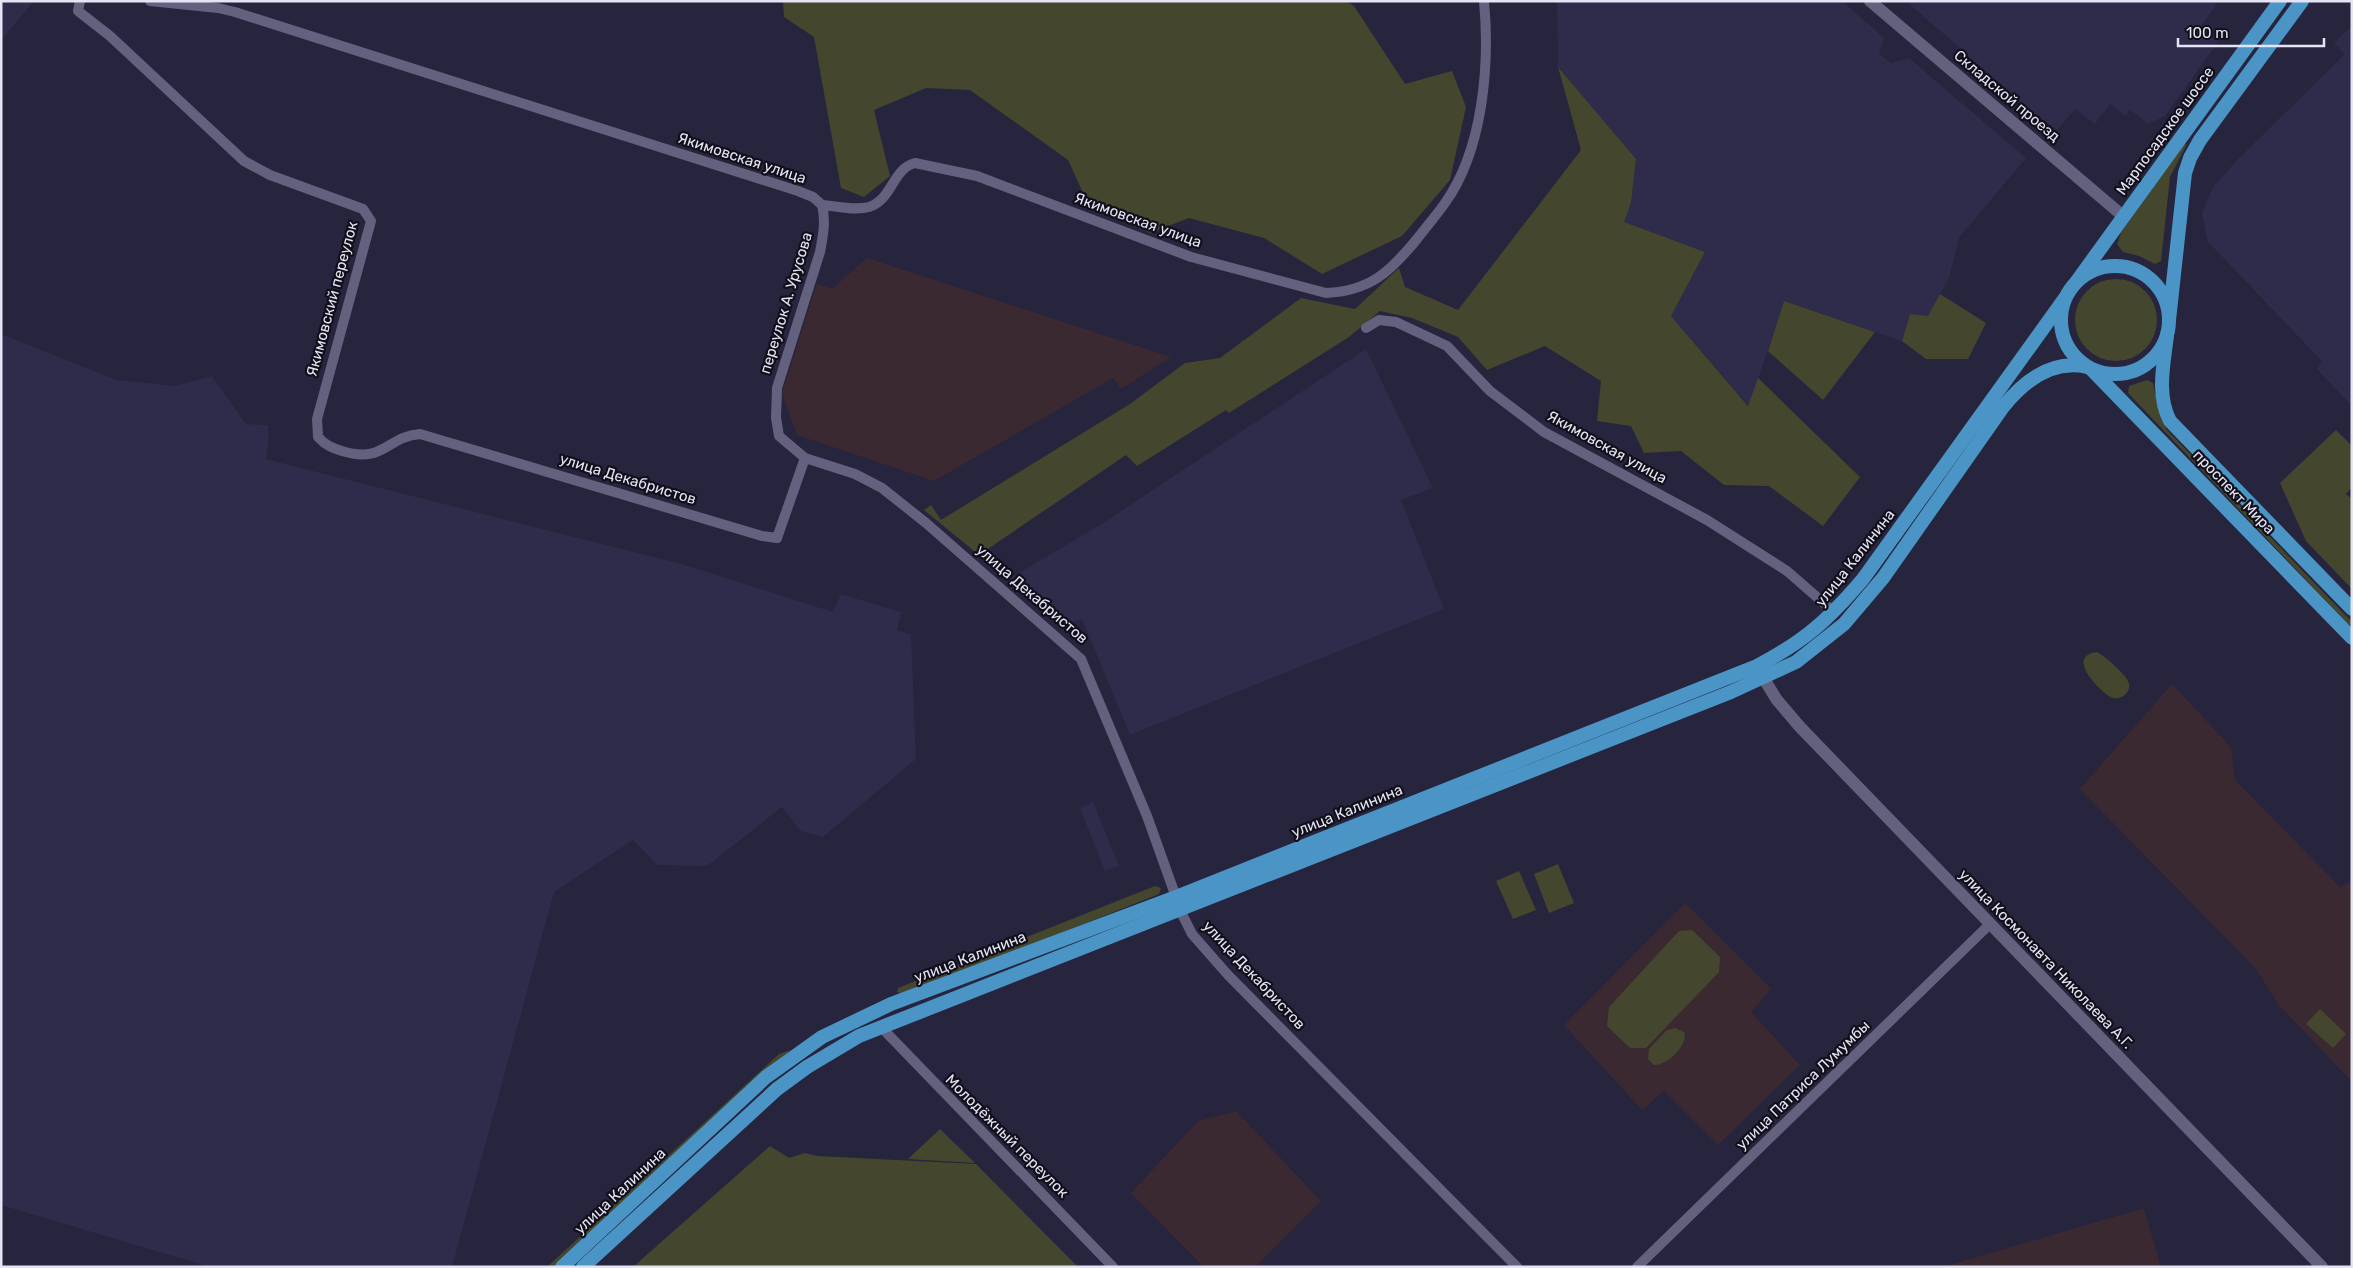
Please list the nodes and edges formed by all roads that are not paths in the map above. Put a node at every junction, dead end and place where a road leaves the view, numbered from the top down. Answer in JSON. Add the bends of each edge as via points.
{"nodes":[{"id":1,"x":80,"y":1,"type":"edge"},
{"id":2,"x":150,"y":1,"type":"edge"},
{"id":3,"x":1484,"y":1,"type":"edge"},
{"id":4,"x":1870,"y":1,"type":"edge"},
{"id":5,"x":2280,"y":1,"type":"edge"},
{"id":6,"x":2302,"y":1,"type":"edge"},
{"id":7,"x":822,"y":205,"type":"junction"},
{"id":8,"x":2123,"y":216,"type":"junction"},
{"id":9,"x":2077,"y":281,"type":"junction"},
{"id":10,"x":2065,"y":298,"type":"junction"},
{"id":11,"x":2169,"y":320,"type":"junction"},
{"id":12,"x":1366,"y":328,"type":"dead end"},
{"id":13,"x":2167,"y":335,"type":"junction"},
{"id":14,"x":2090,"y":368,"type":"junction"},
{"id":15,"x":420,"y":434,"type":"joint"},
{"id":16,"x":805,"y":458,"type":"junction"},
{"id":17,"x":2352,"y":609,"type":"edge"},
{"id":18,"x":1834,"y":612,"type":"junction"},
{"id":19,"x":2351,"y":635,"type":"edge"},
{"id":20,"x":1761,"y":673,"type":"junction"},
{"id":21,"x":1178,"y":903,"type":"junction"},
{"id":22,"x":1990,"y":924,"type":"junction"},
{"id":23,"x":880,"y":1026,"type":"junction"},
{"id":24,"x":562,"y":1267,"type":"edge"},
{"id":25,"x":583,"y":1267,"type":"edge"},
{"id":26,"x":1113,"y":1267,"type":"edge"},
{"id":27,"x":1517,"y":1267,"type":"edge"},
{"id":28,"x":1637,"y":1267,"type":"edge"},
{"id":29,"x":2322,"y":1267,"type":"edge"}],
"edges":[{"from":1,"to":15,"type":"street","name":"Якимовский переулок","via":[[78,11],[110,36],[244,161],[270,176],[363,209],[371,221],[316,419],[318,437],[330,447],[371,455],[409,435]]},
{"from":2,"to":7,"type":"street","name":"Якимовская улица","via":[[235,12],[798,190]]},
{"from":3,"to":7,"type":"street","name":"Якимовская улица","via":[[1486,28],[1481,106],[1471,150],[1446,203],[1389,271],[1368,285],[1348,292],[1326,293],[1192,256],[977,176],[915,163],[900,171],[890,191],[868,207]]},
{"from":4,"to":8,"type":"street","name":"Складской проезд"},
{"from":5,"to":8,"type":"main road","name":"Марпосадское шоссе"},
{"from":6,"to":11,"type":"main road","via":[[2190,158],[2185,172]]},
{"from":7,"to":16,"type":"street","name":"переулок А. Урусова","via":[[824,230],[820,252],[782,367],[776,401],[780,436]]},
{"from":8,"to":9,"type":"main road","name":"Марпосадское шоссе"},
{"from":9,"to":10,"type":"main road"},
{"from":9,"to":11,"type":"main road","via":[[2095,269],[2108,266],[2136,270],[2148,277],[2162,293],[2168,306]]},
{"from":10,"to":14,"type":"main road","via":[[2061,317],[2063,335],[2069,350]]},
{"from":10,"to":18,"type":"main road","name":"улица Калинина","via":[[1863,579]]},
{"from":11,"to":13,"type":"main road"},
{"from":12,"to":18,"type":"street","name":"Якимовская улица","via":[[1379,320],[1396,322],[1447,346],[1490,391],[1544,432],[1707,520],[1787,571]]},
{"from":13,"to":14,"type":"main road","via":[[2156,356],[2138,370],[2115,375]]},
{"from":13,"to":17,"type":"main road","name":"проспект Мира","via":[[2163,392],[2170,421]]},
{"from":14,"to":19,"type":"main road","name":"проспект Мира"},
{"from":14,"to":20,"type":"main road","name":"улица Калинина","via":[[2067,365],[2052,368],[2020,388],[1883,578],[1844,624],[1796,662]]},
{"from":15,"to":16,"type":"street","name":"улица Декабристов","via":[[777,538]]},
{"from":16,"to":21,"type":"street","name":"улица Декабристов","via":[[871,481],[926,523],[1081,659],[1147,816]]},
{"from":18,"to":20,"type":"main road","name":"улица Калинина"},
{"from":20,"to":21,"type":"main road","name":"улица Калинина"},
{"from":20,"to":22,"type":"street","name":"улица Космонавта Николаева А.Г.","via":[[1777,700],[1800,727]]},
{"from":21,"to":23,"type":"main road","name":"улица Калинина"},
{"from":21,"to":24,"type":"main road","name":"улица Калинина","via":[[891,1004],[822,1037],[766,1077]]},
{"from":21,"to":27,"type":"street","name":"улица Декабристов","via":[[1192,934],[1228,975]]},
{"from":22,"to":28,"type":"street","name":"улица Патриса Лумумбы"},
{"from":22,"to":29,"type":"street","name":"улица Космонавта Николаева А.Г."},
{"from":23,"to":25,"type":"main road","name":"улица Калинина","via":[[832,1051],[777,1089]]},
{"from":23,"to":26,"type":"street","name":"Молодёжный переулок"}]}
